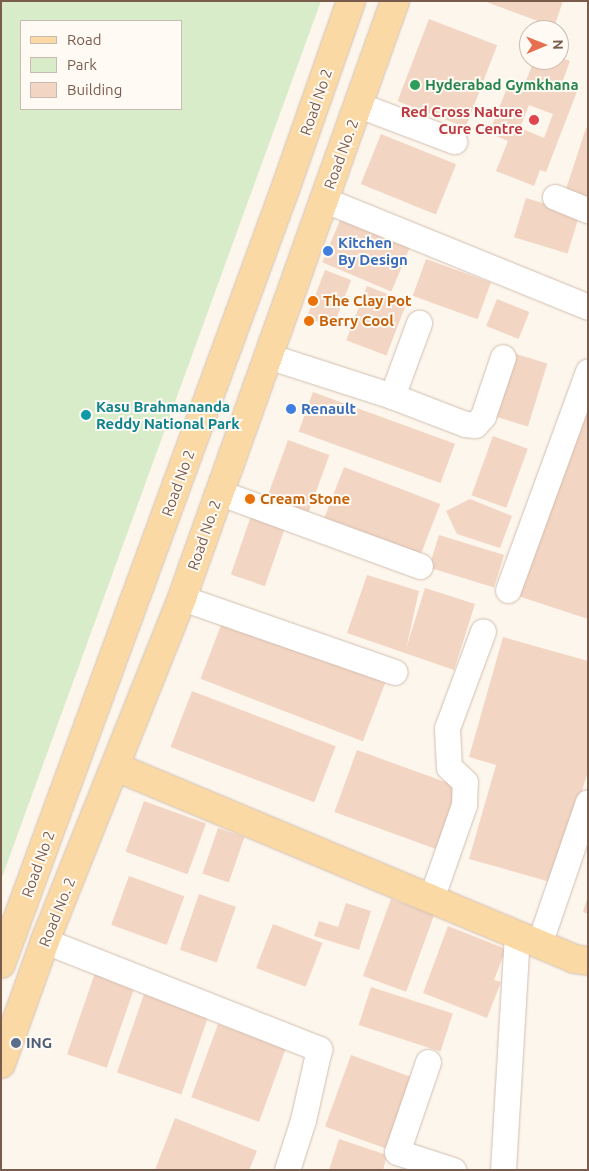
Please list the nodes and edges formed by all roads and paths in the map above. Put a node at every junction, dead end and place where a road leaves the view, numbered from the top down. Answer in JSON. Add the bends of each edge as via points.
{"nodes":[{"id":1,"x":351,"y":1,"type":"edge"},
{"id":2,"x":395,"y":1,"type":"edge"},
{"id":3,"x":359,"y":106,"type":"junction"},
{"id":4,"x":454,"y":141,"type":"dead end"},
{"id":5,"x":555,"y":197,"type":"dead end"},
{"id":6,"x":325,"y":200,"type":"junction"},
{"id":7,"x":588,"y":210,"type":"edge"},
{"id":8,"x":588,"y":307,"type":"edge"},
{"id":9,"x":419,"y":323,"type":"dead end"},
{"id":10,"x":268,"y":356,"type":"junction"},
{"id":11,"x":503,"y":357,"type":"dead end"},
{"id":12,"x":588,"y":371,"type":"edge"},
{"id":13,"x":392,"y":396,"type":"junction"},
{"id":14,"x":218,"y":492,"type":"junction"},
{"id":15,"x":420,"y":566,"type":"dead end"},
{"id":16,"x":508,"y":590,"type":"dead end"},
{"id":17,"x":182,"y":598,"type":"junction"},
{"id":18,"x":483,"y":631,"type":"dead end"},
{"id":19,"x":394,"y":672,"type":"dead end"},
{"id":20,"x":116,"y":767,"type":"junction"},
{"id":21,"x":588,"y":802,"type":"edge"},
{"id":22,"x":431,"y":899,"type":"junction"},
{"id":23,"x":528,"y":940,"type":"junction"},
{"id":24,"x":45,"y":941,"type":"junction"},
{"id":25,"x":1,"y":964,"type":"edge"},
{"id":26,"x":583,"y":967,"type":"edge"},
{"id":27,"x":428,"y":1062,"type":"dead end"},
{"id":28,"x":1,"y":1064,"type":"edge"},
{"id":29,"x":287,"y":1170,"type":"edge"},
{"id":30,"x":453,"y":1170,"type":"edge"},
{"id":31,"x":502,"y":1170,"type":"edge"}],
"edges":[{"from":1,"to":25,"type":"main road","name":"Road No 2"},
{"from":2,"to":3,"type":"main road","name":"Road No. 2"},
{"from":3,"to":4,"type":"street"},
{"from":3,"to":6,"type":"main road","name":"Road No. 2"},
{"from":5,"to":7,"type":"street"},
{"from":6,"to":8,"type":"street"},
{"from":6,"to":10,"type":"main road","name":"Road No. 2"},
{"from":9,"to":13,"type":"street"},
{"from":10,"to":13,"type":"street"},
{"from":10,"to":14,"type":"main road","name":"Road No. 2"},
{"from":11,"to":13,"type":"street","via":[[483,416],[476,425],[465,424]]},
{"from":12,"to":16,"type":"street"},
{"from":14,"to":15,"type":"street"},
{"from":14,"to":17,"type":"main road","name":"Road No. 2"},
{"from":17,"to":19,"type":"street"},
{"from":17,"to":20,"type":"main road","name":"Road No. 2"},
{"from":18,"to":22,"type":"street","via":[[448,728],[449,768],[465,782],[464,805]]},
{"from":20,"to":22,"type":"main road"},
{"from":20,"to":24,"type":"main road","name":"Road No. 2"},
{"from":21,"to":23,"type":"street"},
{"from":22,"to":23,"type":"main road"},
{"from":23,"to":26,"type":"main road"},
{"from":23,"to":31,"type":"street"},
{"from":24,"to":28,"type":"main road","name":"Road No. 2"},
{"from":24,"to":29,"type":"street","via":[[319,1048],[303,1120]]},
{"from":27,"to":30,"type":"street","via":[[397,1152]]}]}
